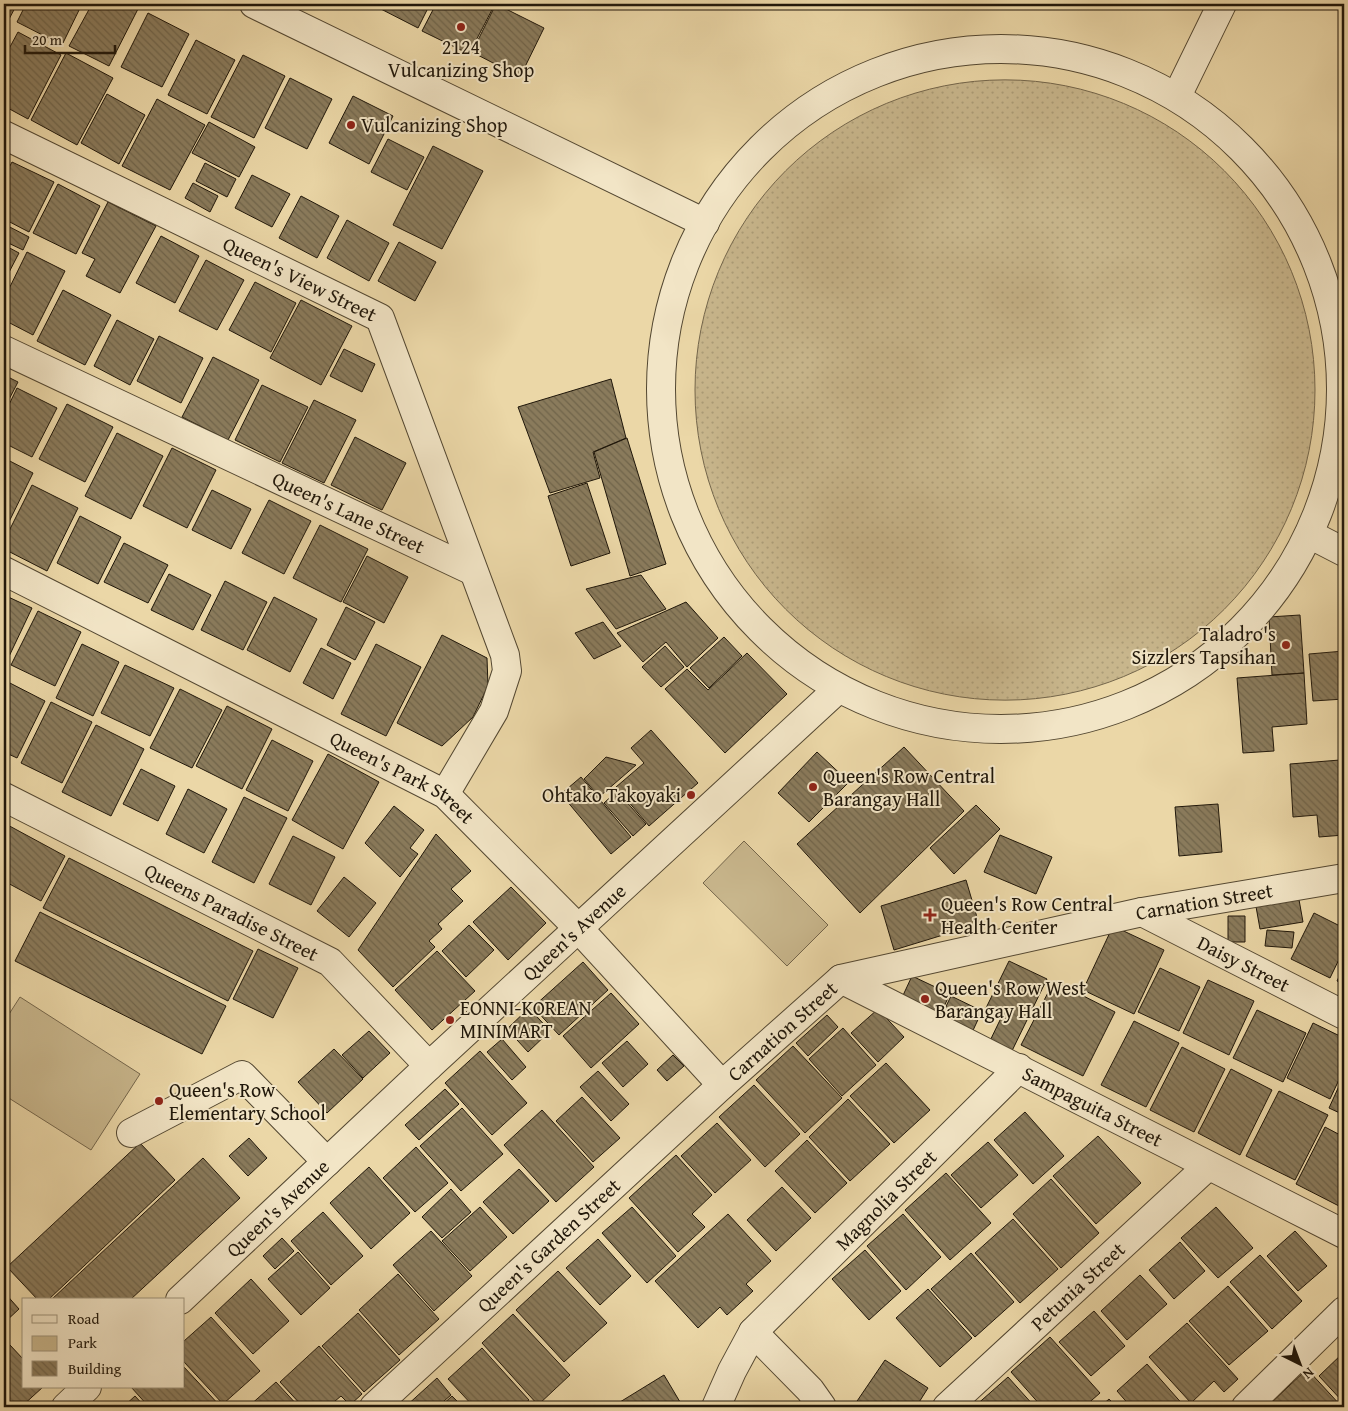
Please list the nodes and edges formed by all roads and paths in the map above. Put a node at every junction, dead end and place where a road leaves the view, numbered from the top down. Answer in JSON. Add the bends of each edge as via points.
{"nodes":[{"id":1,"x":254,"y":4,"type":"edge"},
{"id":2,"x":1222,"y":4,"type":"edge"},
{"id":3,"x":1177,"y":96,"type":"junction"},
{"id":4,"x":4,"y":135,"type":"edge"},
{"id":5,"x":705,"y":223,"type":"junction"},
{"id":6,"x":4,"y":350,"type":"edge"},
{"id":7,"x":1309,"y":534,"type":"junction"},
{"id":8,"x":1344,"y":552,"type":"edge"},
{"id":9,"x":4,"y":571,"type":"edge"},
{"id":10,"x":473,"y":571,"type":"junction"},
{"id":11,"x":838,"y":689,"type":"junction"},
{"id":12,"x":445,"y":794,"type":"junction"},
{"id":13,"x":4,"y":797,"type":"edge"},
{"id":14,"x":1344,"y":878,"type":"edge"},
{"id":15,"x":1142,"y":912,"type":"junction"},
{"id":16,"x":579,"y":929,"type":"junction"},
{"id":17,"x":841,"y":979,"type":"junction"},
{"id":18,"x":1344,"y":1015,"type":"edge"},
{"id":19,"x":429,"y":1066,"type":"junction"},
{"id":20,"x":1019,"y":1068,"type":"junction"},
{"id":21,"x":722,"y":1085,"type":"junction"},
{"id":22,"x":130,"y":1133,"type":"dead end"},
{"id":23,"x":327,"y":1162,"type":"junction"},
{"id":24,"x":1208,"y":1166,"type":"junction"},
{"id":25,"x":1344,"y":1234,"type":"edge"},
{"id":26,"x":182,"y":1298,"type":"edge"},
{"id":27,"x":1344,"y":1311,"type":"edge"},
{"id":28,"x":753,"y":1332,"type":"junction"},
{"id":29,"x":86,"y":1388,"type":"edge"},
{"id":30,"x":715,"y":1406,"type":"edge"},
{"id":31,"x":66,"y":1407,"type":"edge"},
{"id":32,"x":374,"y":1407,"type":"edge"},
{"id":33,"x":822,"y":1407,"type":"edge"},
{"id":34,"x":947,"y":1407,"type":"edge"},
{"id":35,"x":1246,"y":1407,"type":"edge"}],
"edges":[{"from":1,"to":5,"type":"street"},
{"from":2,"to":3,"type":"street"},
{"from":3,"to":5,"type":"street","via":[[1129,73],[1079,57],[1026,50],[974,50],[921,59],[863,79],[824,100],[781,131],[743,168]]},
{"from":3,"to":7,"type":"street","via":[[1224,131],[1254,159],[1285,198],[1310,242],[1328,289],[1338,338],[1342,388],[1338,438],[1327,487]]},
{"from":4,"to":10,"type":"street","name":"Queen's View Street","via":[[380,318]]},
{"from":5,"to":11,"type":"street","via":[[684,268],[668,325],[662,363],[661,412],[668,461],[685,517],[701,552],[728,594],[767,637],[797,663]]},
{"from":6,"to":10,"type":"street","name":"Queen's Lane Street"},
{"from":7,"to":8,"type":"street"},
{"from":7,"to":11,"type":"street","via":[[1267,601],[1218,650],[1178,679],[1106,713],[1029,729],[989,730],[911,718],[874,706]]},
{"from":9,"to":12,"type":"street","name":"Queen's Park Street"},
{"from":10,"to":12,"type":"street","via":[[505,655],[507,671],[494,711]]},
{"from":11,"to":16,"type":"street","name":"Queen's Avenue"},
{"from":12,"to":16,"type":"street","name":"Queen's Park Street"},
{"from":13,"to":19,"type":"street","name":"Queens Paradise Street","via":[[330,962]]},
{"from":14,"to":15,"type":"street","name":"Carnation Street"},
{"from":15,"to":17,"type":"street","name":"Carnation Street"},
{"from":15,"to":18,"type":"street","name":"Daisy Street"},
{"from":16,"to":19,"type":"street","name":"Queen's Avenue"},
{"from":16,"to":21,"type":"street","name":"Queen's Park Street"},
{"from":17,"to":20,"type":"street","name":"Sampaguita Street"},
{"from":17,"to":21,"type":"street","name":"Carnation Street"},
{"from":19,"to":23,"type":"street","name":"Queen's Avenue"},
{"from":20,"to":24,"type":"street","name":"Sampaguita Street"},
{"from":20,"to":28,"type":"street","name":"Magnolia Street"},
{"from":21,"to":32,"type":"street","name":"Queen's Garden Street"},
{"from":22,"to":23,"type":"street","via":[[242,1074]]},
{"from":23,"to":26,"type":"street","name":"Queen's Avenue"},
{"from":24,"to":25,"type":"street","name":"Sampaguita Street"},
{"from":24,"to":34,"type":"street","name":"Petunia Street"},
{"from":27,"to":35,"type":"street"},
{"from":28,"to":30,"type":"street","name":"Magnolia Street"},
{"from":28,"to":33,"type":"street","via":[[810,1390]]},
{"from":29,"to":31,"type":"street"}]}
